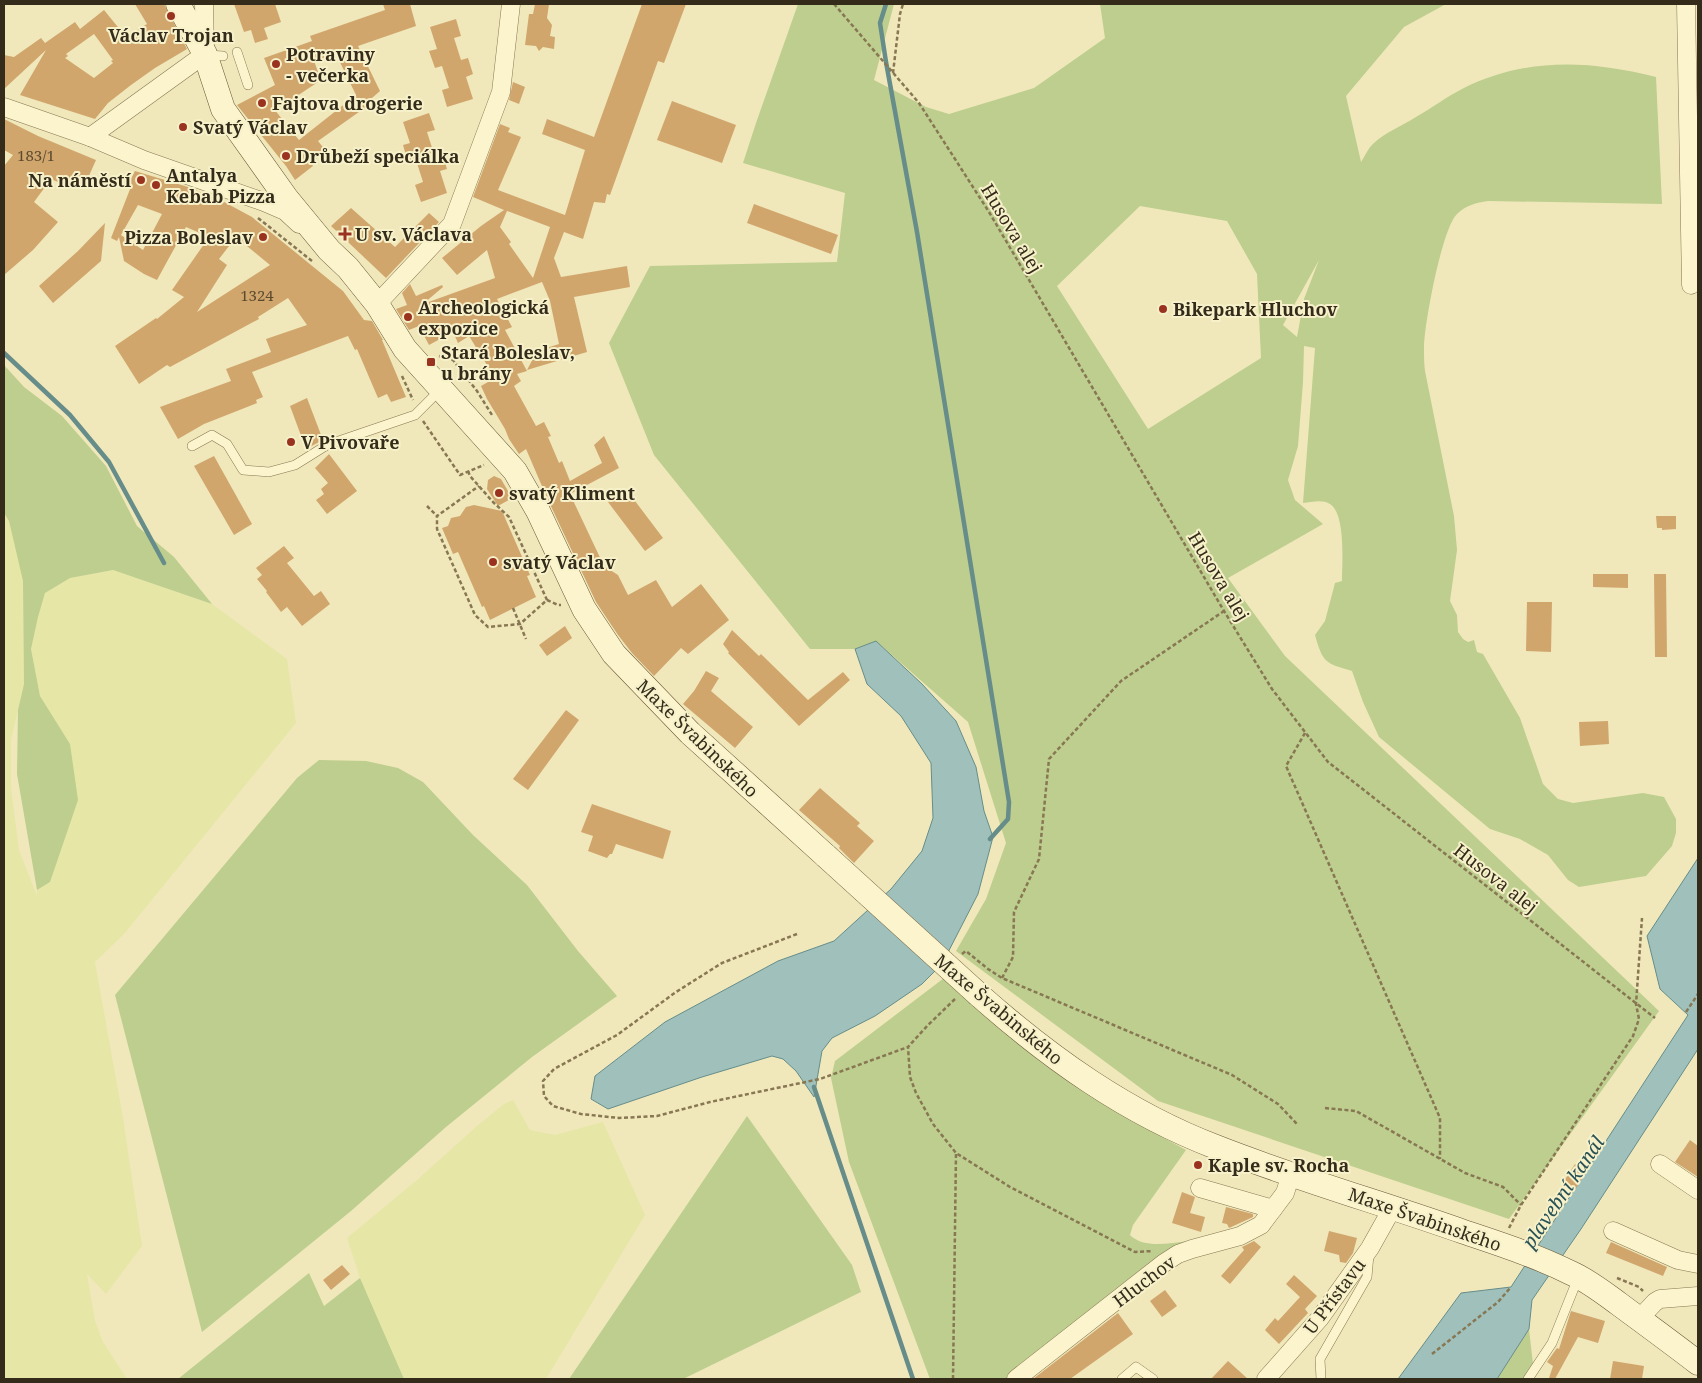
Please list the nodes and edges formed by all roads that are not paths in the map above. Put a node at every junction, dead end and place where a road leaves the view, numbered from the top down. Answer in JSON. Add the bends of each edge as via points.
{"nodes":[{"id":1,"x":178,"y":4,"type":"edge"},
{"id":2,"x":204,"y":4,"type":"edge"},
{"id":3,"x":511,"y":4,"type":"edge"},
{"id":4,"x":1686,"y":4,"type":"edge"},
{"id":5,"x":209,"y":50,"type":"junction"},
{"id":6,"x":237,"y":52,"type":"dead end"},
{"id":7,"x":248,"y":85,"type":"dead end"},
{"id":8,"x":4,"y":106,"type":"edge"},
{"id":9,"x":90,"y":137,"type":"junction"},
{"id":10,"x":321,"y":256,"type":"junction"},
{"id":11,"x":1691,"y":285,"type":"dead end"},
{"id":12,"x":377,"y":304,"type":"junction"},
{"id":13,"x":441,"y":389,"type":"junction"},
{"id":14,"x":192,"y":446,"type":"dead end"},
{"id":15,"x":1660,"y":1164,"type":"dead end"},
{"id":16,"x":1291,"y":1174,"type":"junction"},
{"id":17,"x":1200,"y":1188,"type":"dead end"},
{"id":18,"x":1698,"y":1190,"type":"edge"},
{"id":19,"x":1393,"y":1207,"type":"junction"},
{"id":20,"x":1273,"y":1209,"type":"junction"},
{"id":21,"x":1613,"y":1230,"type":"dead end"},
{"id":22,"x":1370,"y":1248,"type":"junction"},
{"id":23,"x":1698,"y":1264,"type":"edge"},
{"id":24,"x":1576,"y":1275,"type":"junction"},
{"id":25,"x":1698,"y":1296,"type":"edge"},
{"id":26,"x":1639,"y":1319,"type":"junction"},
{"id":27,"x":1698,"y":1363,"type":"edge"},
{"id":28,"x":1016,"y":1379,"type":"edge"},
{"id":29,"x":1122,"y":1379,"type":"edge"},
{"id":30,"x":1153,"y":1379,"type":"edge"},
{"id":31,"x":1266,"y":1379,"type":"edge"},
{"id":32,"x":1320,"y":1379,"type":"edge"},
{"id":33,"x":1528,"y":1379,"type":"edge"}],
"edges":[{"from":1,"to":5,"type":"main road"},
{"from":2,"to":5,"type":"street"},
{"from":3,"to":12,"type":"street","via":[[501,92],[452,224]]},
{"from":4,"to":11,"type":"street"},
{"from":5,"to":9,"type":"street"},
{"from":5,"to":10,"type":"main road","via":[[223,109],[287,199]]},
{"from":6,"to":7,"type":"lane"},
{"from":8,"to":9,"type":"street"},
{"from":9,"to":10,"type":"street","via":[[285,212]]},
{"from":10,"to":12,"type":"main road","via":[[348,268]]},
{"from":12,"to":13,"type":"main road","name":"Maxe Švabinského","via":[[405,349]]},
{"from":13,"to":14,"type":"lane","via":[[415,415],[328,445],[294,465],[269,472],[243,470],[227,444],[212,435]]},
{"from":13,"to":16,"type":"main road","name":"Maxe Švabinského","bridge":true,"via":[[515,471],[538,511],[584,609],[614,654],[690,732],[826,856],[970,995],[1060,1061],[1132,1107],[1214,1147]]},
{"from":15,"to":18,"type":"street"},
{"from":16,"to":19,"type":"main road","name":"Maxe Švabinského"},
{"from":16,"to":20,"type":"street","name":"Hluchov","via":[[1285,1193]]},
{"from":17,"to":20,"type":"street"},
{"from":19,"to":22,"type":"street","name":"U Přístavu"},
{"from":19,"to":24,"type":"main road","name":"Maxe Švabinského"},
{"from":20,"to":28,"type":"street","name":"Hluchov","via":[[1261,1226],[1240,1236],[1178,1254],[1164,1263]]},
{"from":21,"to":23,"type":"street","via":[[1678,1260]]},
{"from":22,"to":31,"type":"street","name":"U Přístavu","via":[[1320,1318]]},
{"from":22,"to":32,"type":"lane","via":[[1366,1277],[1320,1359]]},
{"from":24,"to":26,"type":"main road","name":"Maxe Švabinského"},
{"from":24,"to":33,"type":"lane","via":[[1552,1343]]},
{"from":25,"to":26,"type":"street","via":[[1660,1299]]},
{"from":26,"to":27,"type":"main road","name":"Maxe Švabinského"},
{"from":29,"to":30,"type":"lane","via":[[1136,1367]]}]}
